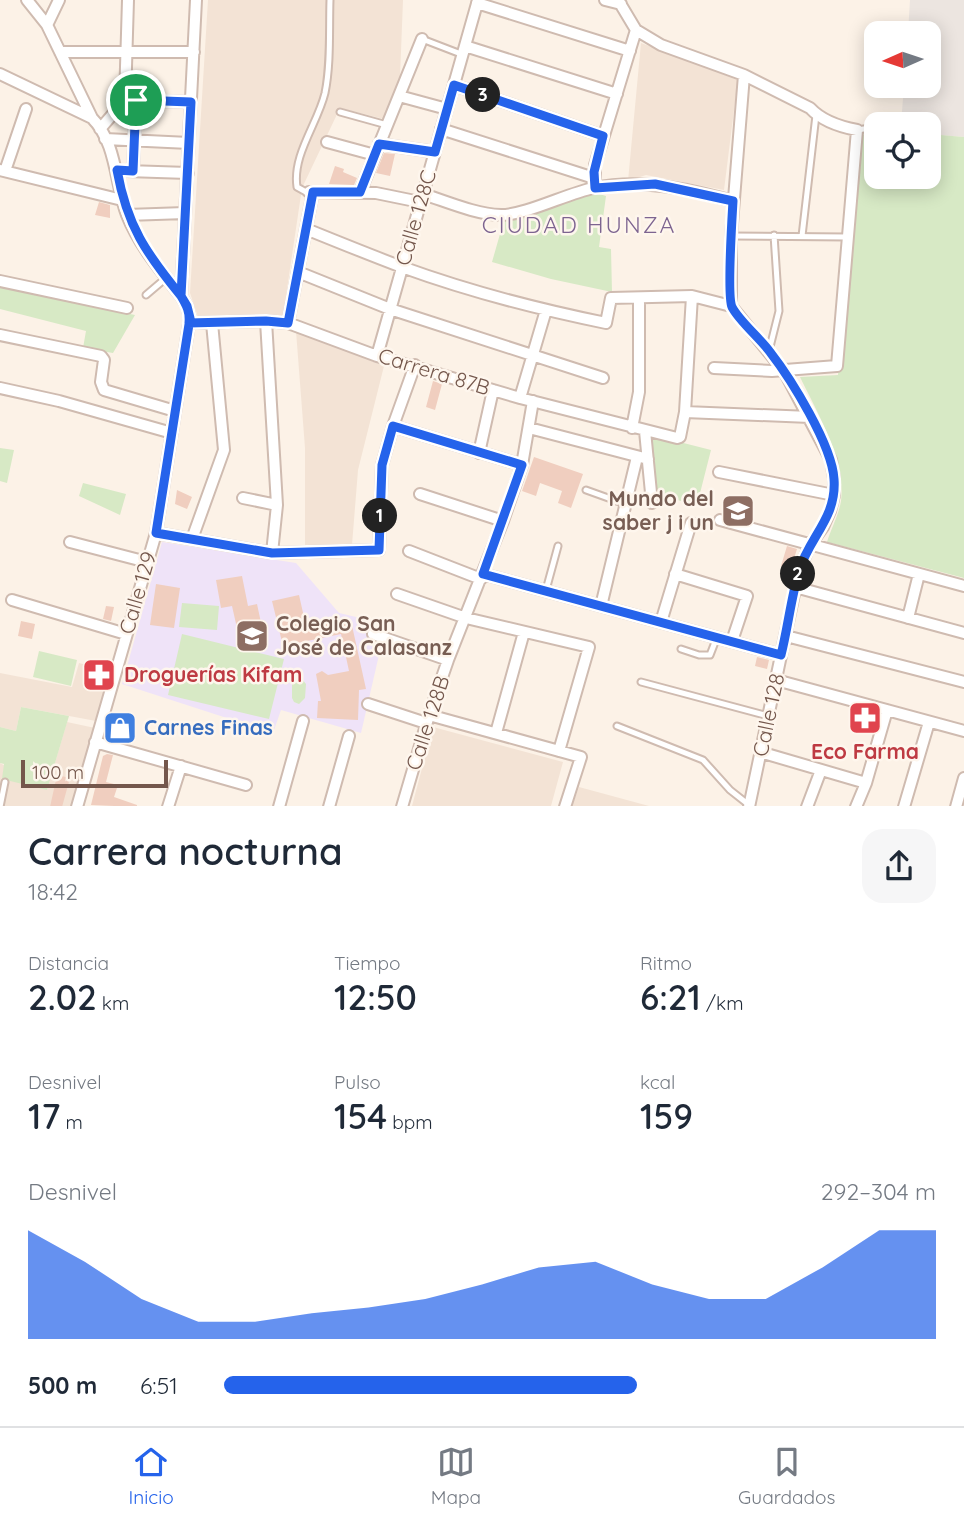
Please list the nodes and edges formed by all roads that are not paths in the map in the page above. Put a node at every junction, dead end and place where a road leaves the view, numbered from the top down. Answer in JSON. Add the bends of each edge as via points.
{"nodes":[{"id":1,"x":27,"y":0,"type":"edge"},
{"id":2,"x":59,"y":0,"type":"edge"},
{"id":3,"x":128,"y":0,"type":"edge"},
{"id":4,"x":196,"y":0,"type":"edge"},
{"id":5,"x":330,"y":0,"type":"edge"},
{"id":6,"x":605,"y":0,"type":"edge"},
{"id":7,"x":478,"y":2,"type":"edge"},
{"id":8,"x":620,"y":2,"type":"edge"},
{"id":9,"x":47,"y":25,"type":"junction"},
{"id":10,"x":636,"y":30,"type":"junction"},
{"id":11,"x":422,"y":39,"type":"joint"},
{"id":12,"x":464,"y":50,"type":"junction"},
{"id":13,"x":127,"y":51,"type":"junction"},
{"id":14,"x":631,"y":51,"type":"junction"},
{"id":15,"x":60,"y":52,"type":"junction"},
{"id":16,"x":194,"y":52,"type":"junction"},
{"id":17,"x":0,"y":74,"type":"edge"},
{"id":18,"x":744,"y":75,"type":"junction"},
{"id":19,"x":454,"y":85,"type":"junction"},
{"id":20,"x":617,"y":94,"type":"junction"},
{"id":21,"x":399,"y":96,"type":"junction"},
{"id":22,"x":131,"y":100,"type":"junction"},
{"id":23,"x":191,"y":102,"type":"junction"},
{"id":24,"x":26,"y":108,"type":"dead end"},
{"id":25,"x":447,"y":109,"type":"junction"},
{"id":26,"x":340,"y":112,"type":"dead end"},
{"id":27,"x":817,"y":115,"type":"junction"},
{"id":28,"x":92,"y":118,"type":"junction"},
{"id":29,"x":387,"y":125,"type":"junction"},
{"id":30,"x":442,"y":129,"type":"junction"},
{"id":31,"x":864,"y":129,"type":"edge"},
{"id":32,"x":857,"y":130,"type":"junction"},
{"id":33,"x":102,"y":134,"type":"junction"},
{"id":34,"x":603,"y":136,"type":"junction"},
{"id":35,"x":0,"y":140,"type":"edge"},
{"id":36,"x":135,"y":140,"type":"junction"},
{"id":37,"x":327,"y":142,"type":"dead end"},
{"id":38,"x":189,"y":143,"type":"junction"},
{"id":39,"x":14,"y":144,"type":"junction"},
{"id":40,"x":379,"y":144,"type":"junction"},
{"id":41,"x":435,"y":152,"type":"junction"},
{"id":42,"x":375,"y":155,"type":"junction"},
{"id":43,"x":2,"y":170,"type":"edge"},
{"id":44,"x":117,"y":170,"type":"junction"},
{"id":45,"x":133,"y":171,"type":"junction"},
{"id":46,"x":188,"y":173,"type":"junction"},
{"id":47,"x":594,"y":183,"type":"junction"},
{"id":48,"x":310,"y":192,"type":"junction"},
{"id":49,"x":360,"y":192,"type":"junction"},
{"id":50,"x":422,"y":198,"type":"junction"},
{"id":51,"x":122,"y":200,"type":"junction"},
{"id":52,"x":733,"y":201,"type":"junction"},
{"id":53,"x":185,"y":213,"type":"junction"},
{"id":54,"x":127,"y":215,"type":"junction"},
{"id":55,"x":306,"y":229,"type":"junction"},
{"id":56,"x":774,"y":235,"type":"junction"},
{"id":57,"x":731,"y":236,"type":"junction"},
{"id":58,"x":802,"y":236,"type":"junction"},
{"id":59,"x":848,"y":237,"type":"junction"},
{"id":60,"x":402,"y":267,"type":"junction"},
{"id":61,"x":298,"y":272,"type":"junction"},
{"id":62,"x":166,"y":278,"type":"junction"},
{"id":63,"x":0,"y":281,"type":"edge"},
{"id":64,"x":146,"y":295,"type":"dead end"},
{"id":65,"x":181,"y":296,"type":"junction"},
{"id":66,"x":692,"y":296,"type":"junction"},
{"id":67,"x":639,"y":299,"type":"junction"},
{"id":68,"x":732,"y":306,"type":"junction"},
{"id":69,"x":127,"y":308,"type":"dead end"},
{"id":70,"x":390,"y":309,"type":"junction"},
{"id":71,"x":546,"y":310,"type":"junction"},
{"id":72,"x":266,"y":321,"type":"junction"},
{"id":73,"x":189,"y":323,"type":"junction"},
{"id":74,"x":212,"y":323,"type":"junction"},
{"id":75,"x":288,"y":323,"type":"junction"},
{"id":76,"x":0,"y":335,"type":"edge"},
{"id":77,"x":769,"y":351,"type":"junction"},
{"id":78,"x":531,"y":355,"type":"junction"},
{"id":79,"x":377,"y":356,"type":"junction"},
{"id":80,"x":415,"y":365,"type":"junction"},
{"id":81,"x":714,"y":368,"type":"dead end"},
{"id":82,"x":784,"y":370,"type":"junction"},
{"id":83,"x":603,"y":378,"type":"dead end"},
{"id":84,"x":0,"y":388,"type":"edge"},
{"id":85,"x":493,"y":390,"type":"junction"},
{"id":86,"x":520,"y":398,"type":"junction"},
{"id":87,"x":533,"y":401,"type":"junction"},
{"id":88,"x":175,"y":411,"type":"junction"},
{"id":89,"x":685,"y":412,"type":"junction"},
{"id":90,"x":810,"y":417,"type":"junction"},
{"id":91,"x":393,"y":426,"type":"junction"},
{"id":92,"x":529,"y":428,"type":"junction"},
{"id":93,"x":632,"y":428,"type":"junction"},
{"id":94,"x":645,"y":431,"type":"junction"},
{"id":95,"x":172,"y":433,"type":"junction"},
{"id":96,"x":479,"y":453,"type":"junction"},
{"id":97,"x":642,"y":458,"type":"junction"},
{"id":98,"x":522,"y":465,"type":"junction"},
{"id":99,"x":719,"y":472,"type":"dead end"},
{"id":100,"x":586,"y":490,"type":"dead end"},
{"id":101,"x":419,"y":494,"type":"dead end"},
{"id":102,"x":834,"y":495,"type":"junction"},
{"id":103,"x":243,"y":498,"type":"dead end"},
{"id":104,"x":652,"y":503,"type":"dead end"},
{"id":105,"x":625,"y":504,"type":"junction"},
{"id":106,"x":277,"y":505,"type":"junction"},
{"id":107,"x":720,"y":520,"type":"dead end"},
{"id":108,"x":503,"y":521,"type":"junction"},
{"id":109,"x":691,"y":523,"type":"dead end"},
{"id":110,"x":156,"y":533,"type":"junction"},
{"id":111,"x":192,"y":539,"type":"junction"},
{"id":112,"x":70,"y":542,"type":"dead end"},
{"id":113,"x":810,"y":545,"type":"junction"},
{"id":114,"x":558,"y":546,"type":"dead end"},
{"id":115,"x":409,"y":551,"type":"dead end"},
{"id":116,"x":272,"y":553,"type":"junction"},
{"id":117,"x":147,"y":562,"type":"junction"},
{"id":118,"x":675,"y":574,"type":"junction"},
{"id":119,"x":919,"y":574,"type":"junction"},
{"id":120,"x":482,"y":576,"type":"junction"},
{"id":121,"x":964,"y":586,"type":"edge"},
{"id":122,"x":795,"y":587,"type":"junction"},
{"id":123,"x":545,"y":591,"type":"junction"},
{"id":124,"x":397,"y":594,"type":"dead end"},
{"id":125,"x":12,"y":600,"type":"dead end"},
{"id":126,"x":601,"y":606,"type":"junction"},
{"id":127,"x":466,"y":618,"type":"junction"},
{"id":128,"x":908,"y":618,"type":"junction"},
{"id":129,"x":661,"y":622,"type":"junction"},
{"id":130,"x":524,"y":632,"type":"junction"},
{"id":131,"x":964,"y":633,"type":"edge"},
{"id":132,"x":126,"y":634,"type":"junction"},
{"id":133,"x":373,"y":634,"type":"dead end"},
{"id":134,"x":786,"y":636,"type":"junction"},
{"id":135,"x":717,"y":637,"type":"junction"},
{"id":136,"x":732,"y":641,"type":"junction"},
{"id":137,"x":681,"y":649,"type":"dead end"},
{"id":138,"x":781,"y":655,"type":"junction"},
{"id":139,"x":448,"y":660,"type":"junction"},
{"id":140,"x":776,"y":680,"type":"junction"},
{"id":141,"x":641,"y":682,"type":"dead end"},
{"id":142,"x":964,"y":682,"type":"edge"},
{"id":143,"x":368,"y":704,"type":"dead end"},
{"id":144,"x":887,"y":710,"type":"junction"},
{"id":145,"x":768,"y":716,"type":"junction"},
{"id":146,"x":428,"y":719,"type":"junction"},
{"id":147,"x":303,"y":721,"type":"dead end"},
{"id":148,"x":929,"y":722,"type":"junction"},
{"id":149,"x":617,"y":726,"type":"dead end"},
{"id":150,"x":964,"y":731,"type":"edge"},
{"id":151,"x":496,"y":733,"type":"junction"},
{"id":152,"x":349,"y":736,"type":"dead end"},
{"id":153,"x":95,"y":742,"type":"junction"},
{"id":154,"x":559,"y":751,"type":"junction"},
{"id":155,"x":760,"y":752,"type":"junction"},
{"id":156,"x":181,"y":766,"type":"junction"},
{"id":157,"x":821,"y":770,"type":"junction"},
{"id":158,"x":964,"y":778,"type":"edge"},
{"id":159,"x":5,"y":782,"type":"dead end"},
{"id":160,"x":866,"y":783,"type":"junction"},
{"id":161,"x":246,"y":785,"type":"dead end"},
{"id":162,"x":0,"y":806,"type":"edge"},
{"id":163,"x":76,"y":806,"type":"edge"},
{"id":164,"x":168,"y":806,"type":"edge"},
{"id":165,"x":279,"y":806,"type":"edge"},
{"id":166,"x":329,"y":806,"type":"edge"},
{"id":167,"x":402,"y":806,"type":"edge"},
{"id":168,"x":565,"y":806,"type":"edge"},
{"id":169,"x":751,"y":806,"type":"edge"},
{"id":170,"x":807,"y":806,"type":"edge"},
{"id":171,"x":856,"y":806,"type":"edge"},
{"id":172,"x":904,"y":806,"type":"edge"},
{"id":173,"x":956,"y":806,"type":"edge"}],
"edges":[{"from":1,"to":9,"type":"street"},
{"from":2,"to":9,"type":"street"},
{"from":3,"to":13,"type":"street"},
{"from":4,"to":16,"type":"street","name":"Calle 129"},
{"from":5,"to":48,"type":"lane","via":[[325,93],[295,178],[297,187]]},
{"from":6,"to":8,"type":"street"},
{"from":7,"to":12,"type":"street","name":"Calle 128C"},
{"from":7,"to":14,"type":"street"},
{"from":8,"to":10,"type":"street"},
{"from":9,"to":15,"type":"street"},
{"from":10,"to":14,"type":"street"},
{"from":10,"to":18,"type":"street","via":[[661,45]]},
{"from":11,"to":12,"type":"lane"},
{"from":11,"to":21,"type":"street"},
{"from":12,"to":19,"type":"street","name":"Calle 128C"},
{"from":12,"to":20,"type":"street"},
{"from":13,"to":15,"type":"street"},
{"from":13,"to":16,"type":"street"},
{"from":13,"to":22,"type":"street"},
{"from":14,"to":20,"type":"street"},
{"from":15,"to":28,"type":"street"},
{"from":16,"to":23,"type":"street","name":"Calle 129"},
{"from":17,"to":28,"type":"street"},
{"from":18,"to":27,"type":"street"},
{"from":18,"to":52,"type":"street"},
{"from":19,"to":25,"type":"street","name":"Calle 128C"},
{"from":19,"to":34,"type":"street"},
{"from":20,"to":34,"type":"street"},
{"from":21,"to":25,"type":"street"},
{"from":21,"to":29,"type":"street"},
{"from":22,"to":23,"type":"street"},
{"from":22,"to":33,"type":"street"},
{"from":22,"to":36,"type":"street"},
{"from":23,"to":38,"type":"street","name":"Calle 129"},
{"from":24,"to":39,"type":"street"},
{"from":25,"to":30,"type":"street","name":"Calle 128C"},
{"from":26,"to":29,"type":"lane"},
{"from":27,"to":32,"type":"street"},
{"from":27,"to":58,"type":"lane"},
{"from":28,"to":33,"type":"street"},
{"from":29,"to":40,"type":"street"},
{"from":30,"to":41,"type":"street","name":"Calle 128C"},
{"from":30,"to":47,"type":"street"},
{"from":31,"to":32,"type":"lane"},
{"from":32,"to":59,"type":"street"},
{"from":33,"to":36,"type":"street"},
{"from":33,"to":44,"type":"street"},
{"from":34,"to":47,"type":"street"},
{"from":35,"to":39,"type":"street"},
{"from":36,"to":38,"type":"street"},
{"from":36,"to":45,"type":"street"},
{"from":37,"to":42,"type":"street"},
{"from":38,"to":46,"type":"street","name":"Calle 129"},
{"from":39,"to":43,"type":"street"},
{"from":40,"to":41,"type":"street"},
{"from":40,"to":42,"type":"street"},
{"from":41,"to":50,"type":"street","name":"Calle 128C"},
{"from":42,"to":49,"type":"street"},
{"from":43,"to":51,"type":"street"},
{"from":44,"to":45,"type":"street"},
{"from":44,"to":51,"type":"street"},
{"from":45,"to":46,"type":"street"},
{"from":46,"to":53,"type":"street","name":"Calle 129"},
{"from":47,"to":50,"type":"street","via":[[501,215]]},
{"from":47,"to":52,"type":"street","via":[[655,184]]},
{"from":48,"to":49,"type":"street"},
{"from":48,"to":55,"type":"street"},
{"from":49,"to":50,"type":"street"},
{"from":50,"to":60,"type":"street","name":"Calle 128C"},
{"from":51,"to":54,"type":"street"},
{"from":52,"to":57,"type":"street"},
{"from":53,"to":54,"type":"street"},
{"from":53,"to":65,"type":"street","name":"Calle 129"},
{"from":54,"to":62,"type":"street"},
{"from":55,"to":60,"type":"street"},
{"from":55,"to":61,"type":"street"},
{"from":56,"to":57,"type":"lane"},
{"from":56,"to":58,"type":"lane"},
{"from":56,"to":77,"type":"lane","via":[[779,311]]},
{"from":57,"to":68,"type":"street"},
{"from":58,"to":59,"type":"lane"},
{"from":59,"to":82,"type":"street","via":[[836,367]]},
{"from":60,"to":70,"type":"street","name":"Calle 128C"},
{"from":60,"to":71,"type":"street"},
{"from":61,"to":70,"type":"street"},
{"from":61,"to":75,"type":"street"},
{"from":62,"to":64,"type":"lane"},
{"from":62,"to":65,"type":"street"},
{"from":63,"to":69,"type":"street"},
{"from":65,"to":73,"type":"street","name":"Calle 129"},
{"from":66,"to":67,"type":"street"},
{"from":66,"to":68,"type":"street"},
{"from":66,"to":89,"type":"street"},
{"from":67,"to":71,"type":"street","via":[[611,298],[606,323]]},
{"from":67,"to":93,"type":"street","via":[[639,392]]},
{"from":68,"to":77,"type":"street","name":"Calle 128"},
{"from":70,"to":78,"type":"street"},
{"from":70,"to":79,"type":"street","name":"Calle 128C"},
{"from":71,"to":78,"type":"street"},
{"from":72,"to":74,"type":"street","name":"Carrera 87B"},
{"from":72,"to":75,"type":"street","name":"Carrera 87B"},
{"from":72,"to":106,"type":"street"},
{"from":73,"to":74,"type":"street","name":"Carrera 87B"},
{"from":73,"to":88,"type":"street","name":"Calle 129"},
{"from":74,"to":111,"type":"street","via":[[224,450]]},
{"from":75,"to":79,"type":"street","name":"Carrera 87B"},
{"from":76,"to":88,"type":"street","via":[[101,356],[104,390]]},
{"from":77,"to":82,"type":"street","name":"Calle 128"},
{"from":78,"to":83,"type":"street"},
{"from":78,"to":86,"type":"street"},
{"from":79,"to":80,"type":"street","name":"Carrera 87B"},
{"from":80,"to":85,"type":"street","name":"Carrera 87B"},
{"from":80,"to":91,"type":"street"},
{"from":81,"to":82,"type":"street"},
{"from":82,"to":90,"type":"street","name":"Calle 128"},
{"from":84,"to":95,"type":"street"},
{"from":85,"to":86,"type":"street","name":"Carrera 87B"},
{"from":85,"to":96,"type":"street"},
{"from":86,"to":87,"type":"street","name":"Carrera 87B"},
{"from":87,"to":92,"type":"street","name":"Calle 128B"},
{"from":87,"to":93,"type":"street","name":"Carrera 87B"},
{"from":88,"to":95,"type":"street","name":"Calle 129"},
{"from":89,"to":90,"type":"street"},
{"from":89,"to":94,"type":"street","name":"Carrera 87B","via":[[678,438]]},
{"from":90,"to":102,"type":"street","name":"Calle 128","via":[[831,460]]},
{"from":91,"to":96,"type":"street"},
{"from":91,"to":116,"type":"street","via":[[382,465],[379,550]]},
{"from":92,"to":97,"type":"street"},
{"from":92,"to":98,"type":"street","name":"Calle 128B"},
{"from":93,"to":94,"type":"street","name":"Carrera 87B"},
{"from":94,"to":97,"type":"street"},
{"from":95,"to":110,"type":"street","name":"Calle 129"},
{"from":96,"to":98,"type":"street"},
{"from":97,"to":104,"type":"street"},
{"from":97,"to":105,"type":"street"},
{"from":98,"to":108,"type":"street","name":"Calle 128B"},
{"from":99,"to":102,"type":"street"},
{"from":100,"to":105,"type":"lane"},
{"from":101,"to":108,"type":"street"},
{"from":102,"to":113,"type":"street","name":"Calle 128","via":[[823,527]]},
{"from":103,"to":106,"type":"street"},
{"from":105,"to":126,"type":"street"},
{"from":106,"to":116,"type":"street"},
{"from":107,"to":113,"type":"street"},
{"from":108,"to":120,"type":"street","name":"Calle 128B"},
{"from":109,"to":118,"type":"street"},
{"from":110,"to":111,"type":"street"},
{"from":110,"to":117,"type":"street","name":"Calle 129"},
{"from":111,"to":116,"type":"street"},
{"from":112,"to":117,"type":"street"},
{"from":113,"to":119,"type":"street"},
{"from":113,"to":122,"type":"street","name":"Calle 128"},
{"from":114,"to":123,"type":"lane"},
{"from":115,"to":120,"type":"street"},
{"from":117,"to":132,"type":"street","name":"Calle 129"},
{"from":118,"to":129,"type":"street"},
{"from":118,"to":136,"type":"street","via":[[747,596]]},
{"from":119,"to":121,"type":"street"},
{"from":119,"to":128,"type":"street"},
{"from":120,"to":123,"type":"street"},
{"from":120,"to":127,"type":"street","name":"Calle 128B"},
{"from":122,"to":128,"type":"street"},
{"from":122,"to":134,"type":"street","name":"Calle 128"},
{"from":123,"to":126,"type":"street"},
{"from":124,"to":127,"type":"street"},
{"from":125,"to":132,"type":"street"},
{"from":126,"to":129,"type":"street"},
{"from":127,"to":130,"type":"street"},
{"from":127,"to":139,"type":"street","name":"Calle 128B"},
{"from":128,"to":131,"type":"street"},
{"from":129,"to":135,"type":"street"},
{"from":130,"to":151,"type":"street"},
{"from":130,"to":154,"type":"street","via":[[589,647]]},
{"from":132,"to":153,"type":"street","name":"Calle 129"},
{"from":133,"to":139,"type":"street"},
{"from":134,"to":138,"type":"street","name":"Calle 128"},
{"from":134,"to":142,"type":"street"},
{"from":135,"to":136,"type":"street"},
{"from":135,"to":137,"type":"lane","via":[[710,655]]},
{"from":136,"to":138,"type":"street"},
{"from":138,"to":140,"type":"street","name":"Calle 128"},
{"from":139,"to":146,"type":"street","name":"Calle 128B"},
{"from":140,"to":144,"type":"street"},
{"from":140,"to":145,"type":"street","name":"Calle 128"},
{"from":141,"to":145,"type":"lane"},
{"from":143,"to":146,"type":"street"},
{"from":144,"to":148,"type":"street"},
{"from":144,"to":160,"type":"street"},
{"from":145,"to":155,"type":"street","name":"Calle 128"},
{"from":146,"to":151,"type":"street"},
{"from":146,"to":167,"type":"street","name":"Calle 128B"},
{"from":147,"to":165,"type":"street"},
{"from":148,"to":150,"type":"street"},
{"from":148,"to":172,"type":"street"},
{"from":149,"to":169,"type":"lane","via":[[703,760]]},
{"from":151,"to":154,"type":"street"},
{"from":152,"to":166,"type":"street"},
{"from":153,"to":156,"type":"street"},
{"from":153,"to":163,"type":"street","name":"Calle 129"},
{"from":154,"to":168,"type":"street","via":[[581,757]]},
{"from":155,"to":157,"type":"street"},
{"from":155,"to":169,"type":"street","name":"Calle 128"},
{"from":156,"to":161,"type":"street"},
{"from":156,"to":164,"type":"street"},
{"from":157,"to":160,"type":"street"},
{"from":157,"to":170,"type":"street"},
{"from":158,"to":173,"type":"street"},
{"from":159,"to":162,"type":"lane"},
{"from":160,"to":171,"type":"street"}]}
